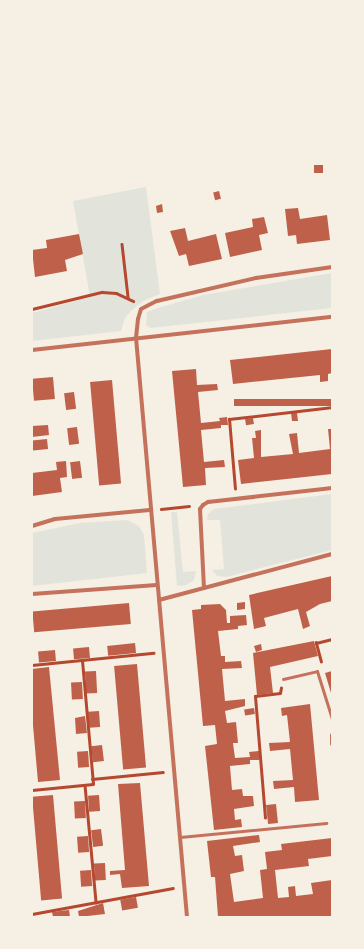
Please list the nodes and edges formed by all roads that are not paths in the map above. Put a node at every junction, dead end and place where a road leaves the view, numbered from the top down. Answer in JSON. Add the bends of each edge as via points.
{"nodes":[{"id":1,"x":332,"y":267,"type":"edge"},
{"id":2,"x":332,"y":317,"type":"edge"},
{"id":3,"x":136,"y":338,"type":"junction"},
{"id":4,"x":32,"y":350,"type":"edge"},
{"id":5,"x":332,"y":488,"type":"edge"},
{"id":6,"x":150,"y":510,"type":"junction"},
{"id":7,"x":32,"y":526,"type":"edge"},
{"id":8,"x":332,"y":554,"type":"edge"},
{"id":9,"x":157,"y":585,"type":"junction"},
{"id":10,"x":204,"y":588,"type":"junction"},
{"id":11,"x":32,"y":594,"type":"edge"},
{"id":12,"x":159,"y":600,"type":"junction"},
{"id":13,"x":283,"y":679,"type":"road end"},
{"id":14,"x":332,"y":720,"type":"edge"},
{"id":15,"x":332,"y":735,"type":"edge"},
{"id":16,"x":332,"y":744,"type":"edge"},
{"id":17,"x":326,"y":823,"type":"dead end"},
{"id":18,"x":180,"y":837,"type":"junction"},
{"id":19,"x":187,"y":917,"type":"edge"}],
"edges":[{"from":1,"to":3,"type":"street","via":[[256,278],[156,301],[141,309]]},
{"from":2,"to":3,"type":"street"},
{"from":3,"to":4,"type":"street"},
{"from":3,"to":6,"type":"street"},
{"from":5,"to":10,"type":"street","via":[[203,505],[200,508]]},
{"from":6,"to":7,"type":"street","via":[[55,518]]},
{"from":6,"to":9,"type":"street"},
{"from":8,"to":10,"type":"street"},
{"from":9,"to":11,"type":"street"},
{"from":9,"to":12,"type":"street"},
{"from":10,"to":12,"type":"street"},
{"from":12,"to":18,"type":"street"},
{"from":13,"to":14,"type":"lane","via":[[317,671]]},
{"from":15,"to":16,"type":"street"},
{"from":17,"to":18,"type":"lane"},
{"from":18,"to":19,"type":"street"}]}
